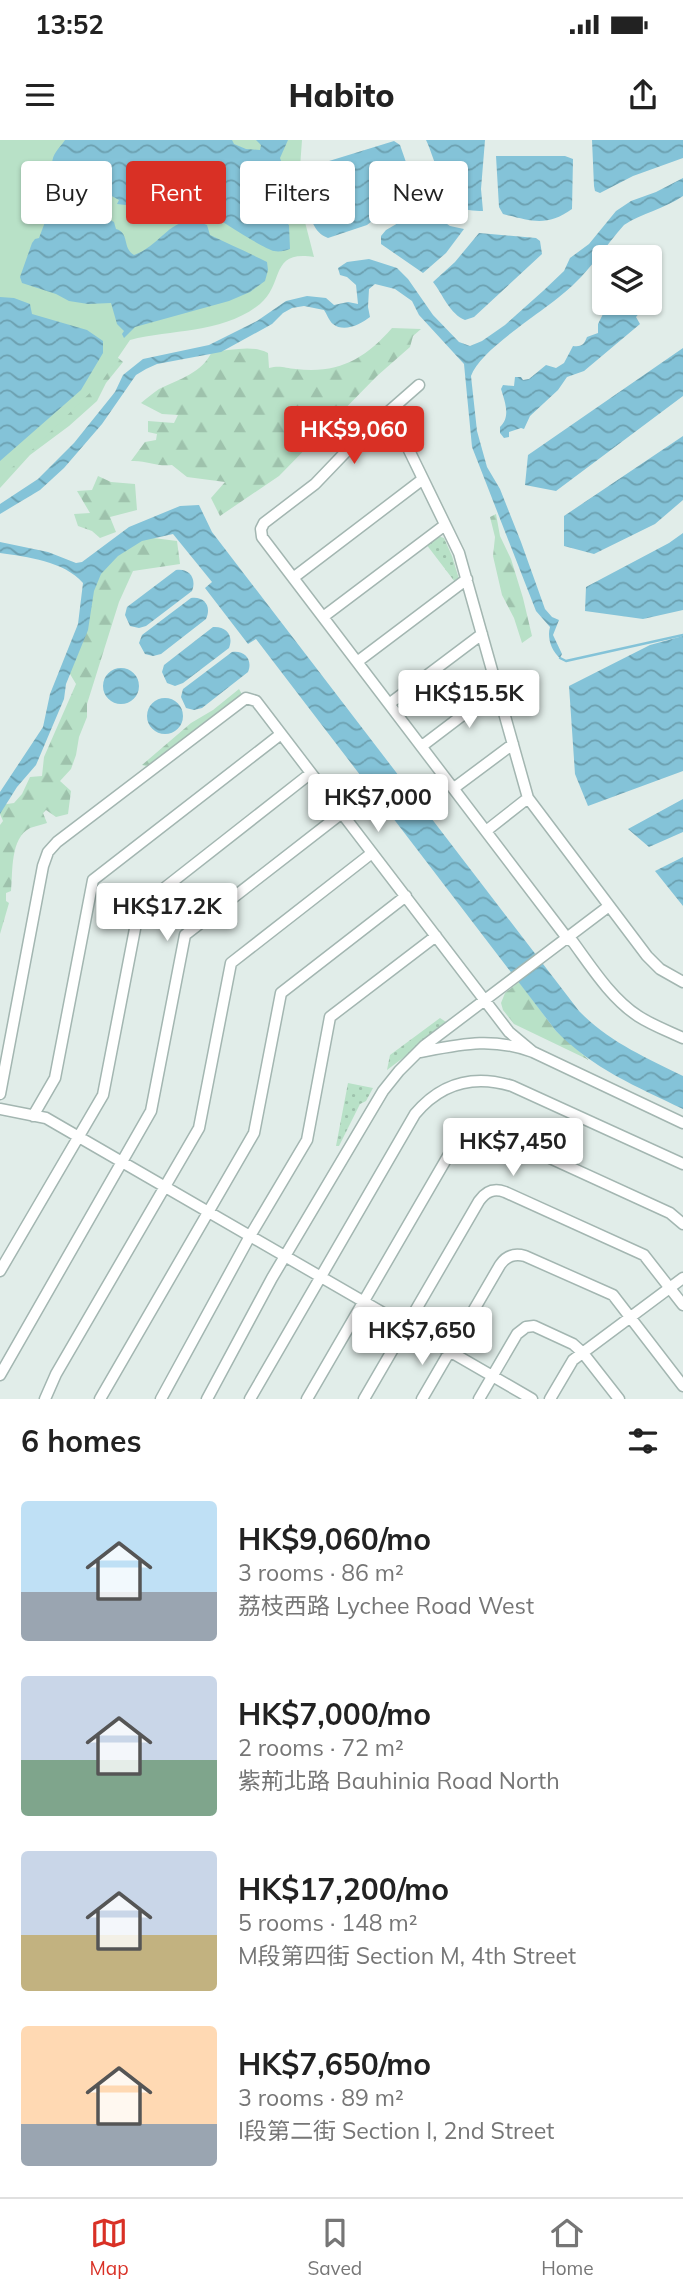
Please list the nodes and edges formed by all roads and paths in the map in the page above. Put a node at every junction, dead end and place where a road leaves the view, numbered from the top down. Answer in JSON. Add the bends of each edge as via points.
{"nodes":[{"id":1,"x":419,"y":384,"type":"dead end"},
{"id":2,"x":387,"y":414,"type":"junction"},
{"id":3,"x":423,"y":479,"type":"junction"},
{"id":4,"x":445,"y":525,"type":"junction"},
{"id":5,"x":293,"y":578,"type":"junction"},
{"id":6,"x":467,"y":579,"type":"junction"},
{"id":7,"x":323,"y":617,"type":"junction"},
{"id":8,"x":482,"y":634,"type":"junction"},
{"id":9,"x":357,"y":662,"type":"junction"},
{"id":10,"x":498,"y":689,"type":"junction"},
{"id":11,"x":389,"y":704,"type":"junction"},
{"id":12,"x":281,"y":734,"type":"junction"},
{"id":13,"x":513,"y":744,"type":"junction"},
{"id":14,"x":422,"y":746,"type":"junction"},
{"id":15,"x":312,"y":773,"type":"junction"},
{"id":16,"x":454,"y":788,"type":"junction"},
{"id":17,"x":528,"y":799,"type":"junction"},
{"id":18,"x":342,"y":813,"type":"junction"},
{"id":19,"x":486,"y":831,"type":"junction"},
{"id":20,"x":372,"y":853,"type":"junction"},
{"id":21,"x":405,"y":896,"type":"junction"},
{"id":22,"x":609,"y":906,"type":"junction"},
{"id":23,"x":436,"y":936,"type":"junction"},
{"id":24,"x":567,"y":938,"type":"junction"},
{"id":25,"x":683,"y":982,"type":"edge"},
{"id":26,"x":485,"y":1000,"type":"junction"},
{"id":27,"x":683,"y":1038,"type":"edge"},
{"id":28,"x":417,"y":1052,"type":"junction"},
{"id":29,"x":533,"y":1052,"type":"junction"},
{"id":30,"x":0,"y":1094,"type":"edge"},
{"id":31,"x":0,"y":1109,"type":"edge"},
{"id":32,"x":33,"y":1115,"type":"junction"},
{"id":33,"x":683,"y":1123,"type":"edge"},
{"id":34,"x":79,"y":1137,"type":"junction"},
{"id":35,"x":123,"y":1163,"type":"junction"},
{"id":36,"x":683,"y":1164,"type":"edge"},
{"id":37,"x":164,"y":1186,"type":"junction"},
{"id":38,"x":209,"y":1212,"type":"junction"},
{"id":39,"x":683,"y":1224,"type":"edge"},
{"id":40,"x":250,"y":1236,"type":"junction"},
{"id":41,"x":286,"y":1257,"type":"junction"},
{"id":42,"x":0,"y":1271,"type":"edge"},
{"id":43,"x":320,"y":1276,"type":"junction"},
{"id":44,"x":683,"y":1278,"type":"edge"},
{"id":45,"x":670,"y":1288,"type":"junction"},
{"id":46,"x":363,"y":1301,"type":"junction"},
{"id":47,"x":683,"y":1305,"type":"edge"},
{"id":48,"x":630,"y":1318,"type":"junction"},
{"id":49,"x":406,"y":1326,"type":"junction"},
{"id":50,"x":449,"y":1351,"type":"junction"},
{"id":51,"x":583,"y":1353,"type":"junction"},
{"id":52,"x":0,"y":1375,"type":"edge"},
{"id":53,"x":492,"y":1376,"type":"junction"},
{"id":54,"x":683,"y":1385,"type":"edge"},
{"id":55,"x":45,"y":1399,"type":"edge"},
{"id":56,"x":100,"y":1399,"type":"edge"},
{"id":57,"x":161,"y":1399,"type":"edge"},
{"id":58,"x":207,"y":1399,"type":"edge"},
{"id":59,"x":250,"y":1399,"type":"edge"},
{"id":60,"x":307,"y":1399,"type":"edge"},
{"id":61,"x":364,"y":1399,"type":"edge"},
{"id":62,"x":422,"y":1399,"type":"edge"},
{"id":63,"x":479,"y":1399,"type":"edge"},
{"id":64,"x":531,"y":1399,"type":"edge"},
{"id":65,"x":550,"y":1399,"type":"edge"},
{"id":66,"x":619,"y":1399,"type":"edge"}],
"edges":[{"from":1,"to":2,"type":"street"},
{"from":2,"to":3,"type":"street"},
{"from":2,"to":5,"type":"street","via":[[314,484],[264,523],[264,540]]},
{"from":3,"to":4,"type":"street"},
{"from":3,"to":5,"type":"street"},
{"from":4,"to":6,"type":"street"},
{"from":4,"to":7,"type":"street"},
{"from":5,"to":7,"type":"street"},
{"from":6,"to":8,"type":"street"},
{"from":6,"to":9,"type":"street"},
{"from":7,"to":9,"type":"street"},
{"from":8,"to":10,"type":"street"},
{"from":8,"to":11,"type":"street"},
{"from":9,"to":11,"type":"street"},
{"from":10,"to":13,"type":"street"},
{"from":10,"to":14,"type":"street"},
{"from":11,"to":14,"type":"street"},
{"from":12,"to":15,"type":"street"},
{"from":12,"to":30,"type":"street","via":[[256,701],[239,702],[48,852]]},
{"from":12,"to":32,"type":"street","via":[[93,880],[55,1078]]},
{"from":13,"to":16,"type":"street"},
{"from":13,"to":17,"type":"street"},
{"from":14,"to":16,"type":"street"},
{"from":15,"to":18,"type":"street"},
{"from":15,"to":34,"type":"street","via":[[139,908],[103,1095]]},
{"from":16,"to":19,"type":"street"},
{"from":17,"to":19,"type":"street"},
{"from":17,"to":22,"type":"street"},
{"from":18,"to":20,"type":"street"},
{"from":18,"to":35,"type":"street","via":[[185,936],[151,1111]]},
{"from":19,"to":24,"type":"street"},
{"from":20,"to":21,"type":"street"},
{"from":20,"to":37,"type":"street","via":[[231,963],[199,1128]]},
{"from":21,"to":23,"type":"street"},
{"from":21,"to":38,"type":"street","via":[[281,993],[254,1133]]},
{"from":22,"to":24,"type":"street"},
{"from":22,"to":25,"type":"street","via":[[653,963]]},
{"from":23,"to":26,"type":"street"},
{"from":23,"to":40,"type":"street","via":[[330,1017],[307,1140]]},
{"from":24,"to":26,"type":"street"},
{"from":24,"to":27,"type":"street","via":[[627,1008]]},
{"from":26,"to":28,"type":"street"},
{"from":26,"to":29,"type":"street","via":[[509,1032]]},
{"from":28,"to":29,"type":"street","via":[[488,1042]]},
{"from":28,"to":41,"type":"street","via":[[383,1091]]},
{"from":29,"to":33,"type":"street"},
{"from":31,"to":32,"type":"street"},
{"from":32,"to":34,"type":"street"},
{"from":34,"to":35,"type":"street"},
{"from":34,"to":42,"type":"street"},
{"from":35,"to":37,"type":"street"},
{"from":35,"to":52,"type":"street"},
{"from":36,"to":43,"type":"street","via":[[512,1086],[481,1079],[451,1085],[415,1114]]},
{"from":37,"to":38,"type":"street"},
{"from":37,"to":55,"type":"street"},
{"from":38,"to":40,"type":"street"},
{"from":38,"to":56,"type":"street"},
{"from":39,"to":46,"type":"street","via":[[658,1207],[493,1132],[476,1129],[455,1144]]},
{"from":40,"to":41,"type":"street"},
{"from":40,"to":57,"type":"street"},
{"from":41,"to":43,"type":"street"},
{"from":41,"to":58,"type":"street"},
{"from":43,"to":46,"type":"street"},
{"from":43,"to":59,"type":"street"},
{"from":44,"to":45,"type":"street"},
{"from":45,"to":47,"type":"street"},
{"from":45,"to":48,"type":"street"},
{"from":45,"to":49,"type":"street","via":[[644,1255],[494,1190],[483,1196]]},
{"from":46,"to":49,"type":"street"},
{"from":46,"to":60,"type":"street"},
{"from":48,"to":50,"type":"street","via":[[612,1295],[513,1254],[500,1265]]},
{"from":48,"to":51,"type":"street"},
{"from":48,"to":54,"type":"street"},
{"from":49,"to":50,"type":"street"},
{"from":49,"to":61,"type":"street"},
{"from":50,"to":53,"type":"street"},
{"from":50,"to":62,"type":"street"},
{"from":51,"to":53,"type":"street","via":[[569,1342],[526,1327]]},
{"from":51,"to":65,"type":"street","via":[[569,1365]]},
{"from":51,"to":66,"type":"street"},
{"from":53,"to":63,"type":"street"},
{"from":53,"to":64,"type":"street"}]}
